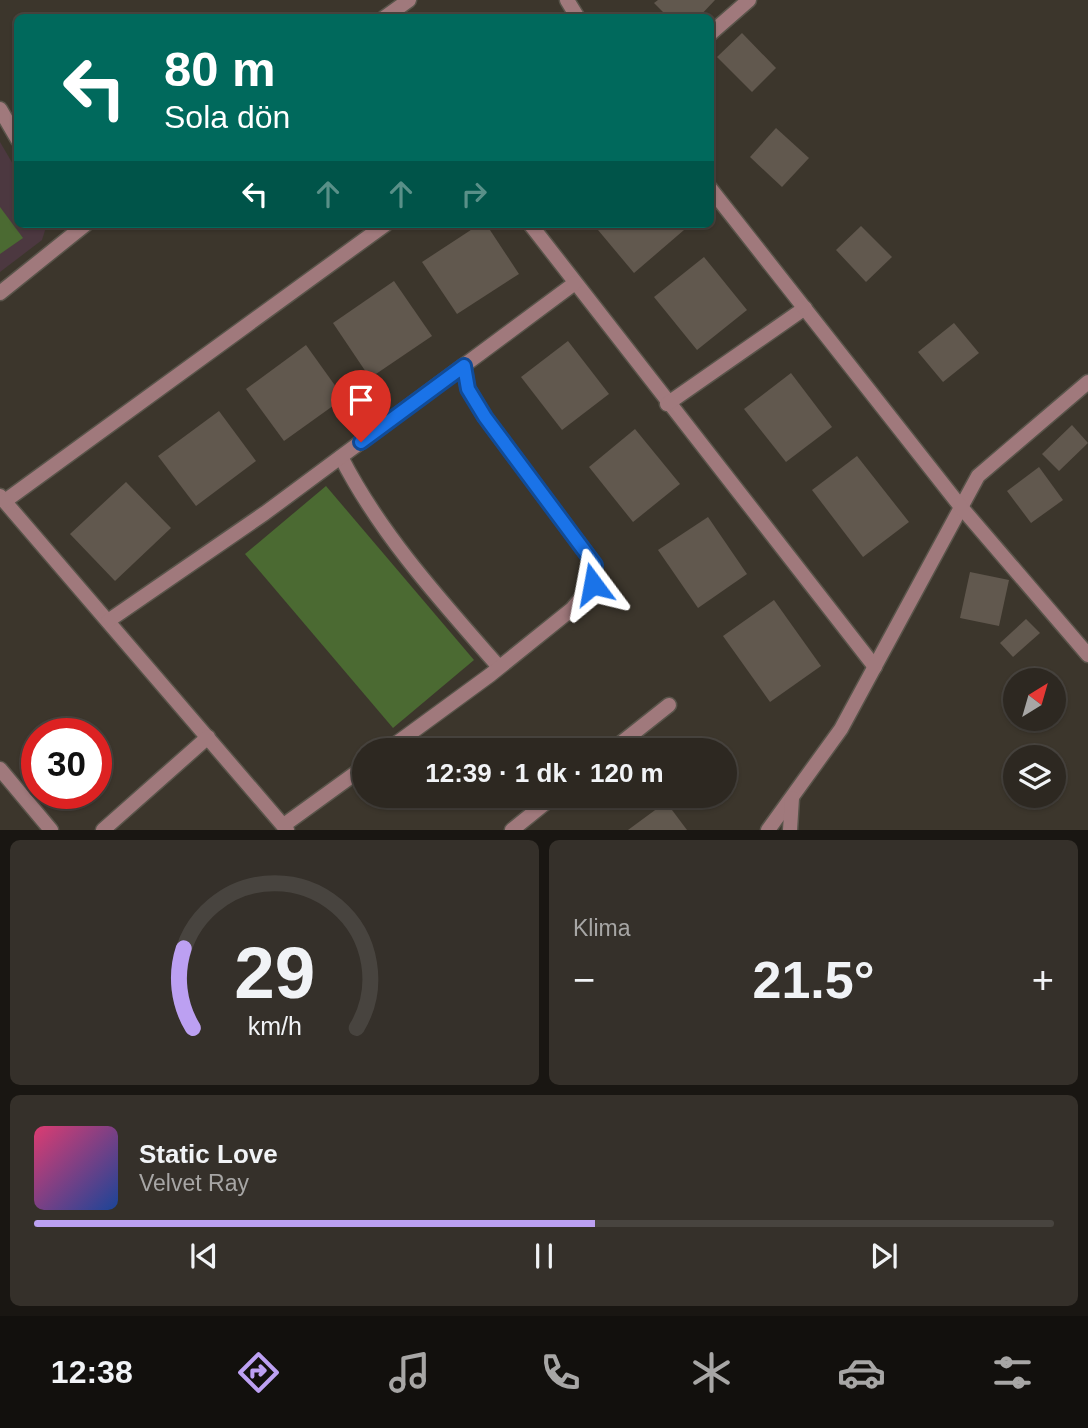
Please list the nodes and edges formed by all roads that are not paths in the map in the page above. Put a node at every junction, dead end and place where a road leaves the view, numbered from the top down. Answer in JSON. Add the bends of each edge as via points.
{"nodes":[{"id":1,"x":409,"y":0,"type":"edge"},
{"id":2,"x":748,"y":0,"type":"edge"},
{"id":3,"x":390,"y":14,"type":"edge"},
{"id":4,"x":714,"y":30,"type":"edge"},
{"id":5,"x":0,"y":109,"type":"edge"},
{"id":6,"x":14,"y":133,"type":"edge"},
{"id":7,"x":714,"y":193,"type":"edge"},
{"id":8,"x":380,"y":228,"type":"edge"},
{"id":9,"x":533,"y":228,"type":"edge"},
{"id":10,"x":69,"y":229,"type":"edge"},
{"id":11,"x":575,"y":283,"type":"junction"},
{"id":12,"x":0,"y":293,"type":"edge"},
{"id":13,"x":805,"y":308,"type":"junction"},
{"id":14,"x":464,"y":366,"type":"junction"},
{"id":15,"x":1088,"y":382,"type":"edge"},
{"id":16,"x":667,"y":404,"type":"junction"},
{"id":17,"x":341,"y":457,"type":"junction"},
{"id":18,"x":2,"y":498,"type":"edge"},
{"id":19,"x":961,"y":507,"type":"junction"},
{"id":20,"x":108,"y":621,"type":"junction"},
{"id":21,"x":1088,"y":655,"type":"edge"},
{"id":22,"x":499,"y":667,"type":"junction"},
{"id":23,"x":875,"y":667,"type":"junction"},
{"id":24,"x":669,"y":705,"type":"dead end"},
{"id":25,"x":208,"y":737,"type":"junction"},
{"id":26,"x":403,"y":738,"type":"edge"},
{"id":27,"x":627,"y":738,"type":"edge"},
{"id":28,"x":0,"y":769,"type":"edge"},
{"id":29,"x":352,"y":776,"type":"edge"},
{"id":30,"x":792,"y":797,"type":"junction"},
{"id":31,"x":539,"y":808,"type":"edge"},
{"id":32,"x":286,"y":827,"type":"edge"},
{"id":33,"x":51,"y":830,"type":"edge"},
{"id":34,"x":103,"y":830,"type":"edge"},
{"id":35,"x":512,"y":830,"type":"edge"},
{"id":36,"x":768,"y":830,"type":"edge"},
{"id":37,"x":790,"y":830,"type":"edge"}],
"edges":[{"from":1,"to":3,"type":"street"},
{"from":2,"to":4,"type":"street"},
{"from":5,"to":6,"type":"street"},
{"from":7,"to":13,"type":"street"},
{"from":8,"to":18,"type":"street"},
{"from":9,"to":11,"type":"street"},
{"from":10,"to":12,"type":"street"},
{"from":11,"to":14,"type":"street"},
{"from":11,"to":16,"type":"street"},
{"from":13,"to":16,"type":"street"},
{"from":13,"to":19,"type":"street"},
{"from":14,"to":17,"type":"street"},
{"from":14,"to":22,"type":"street","via":[[468,389],[485,417],[595,565],[593,584],[572,609]]},
{"from":15,"to":19,"type":"street","via":[[978,476]]},
{"from":16,"to":23,"type":"street"},
{"from":17,"to":20,"type":"street"},
{"from":17,"to":22,"type":"street","via":[[359,492]]},
{"from":18,"to":20,"type":"street"},
{"from":19,"to":21,"type":"street"},
{"from":19,"to":23,"type":"street"},
{"from":20,"to":25,"type":"street"},
{"from":22,"to":26,"type":"street"},
{"from":23,"to":30,"type":"street","via":[[841,729]]},
{"from":24,"to":27,"type":"street"},
{"from":25,"to":32,"type":"street"},
{"from":25,"to":34,"type":"street"},
{"from":28,"to":33,"type":"street"},
{"from":29,"to":32,"type":"street"},
{"from":30,"to":36,"type":"street"},
{"from":30,"to":37,"type":"street"},
{"from":31,"to":35,"type":"street"}]}
